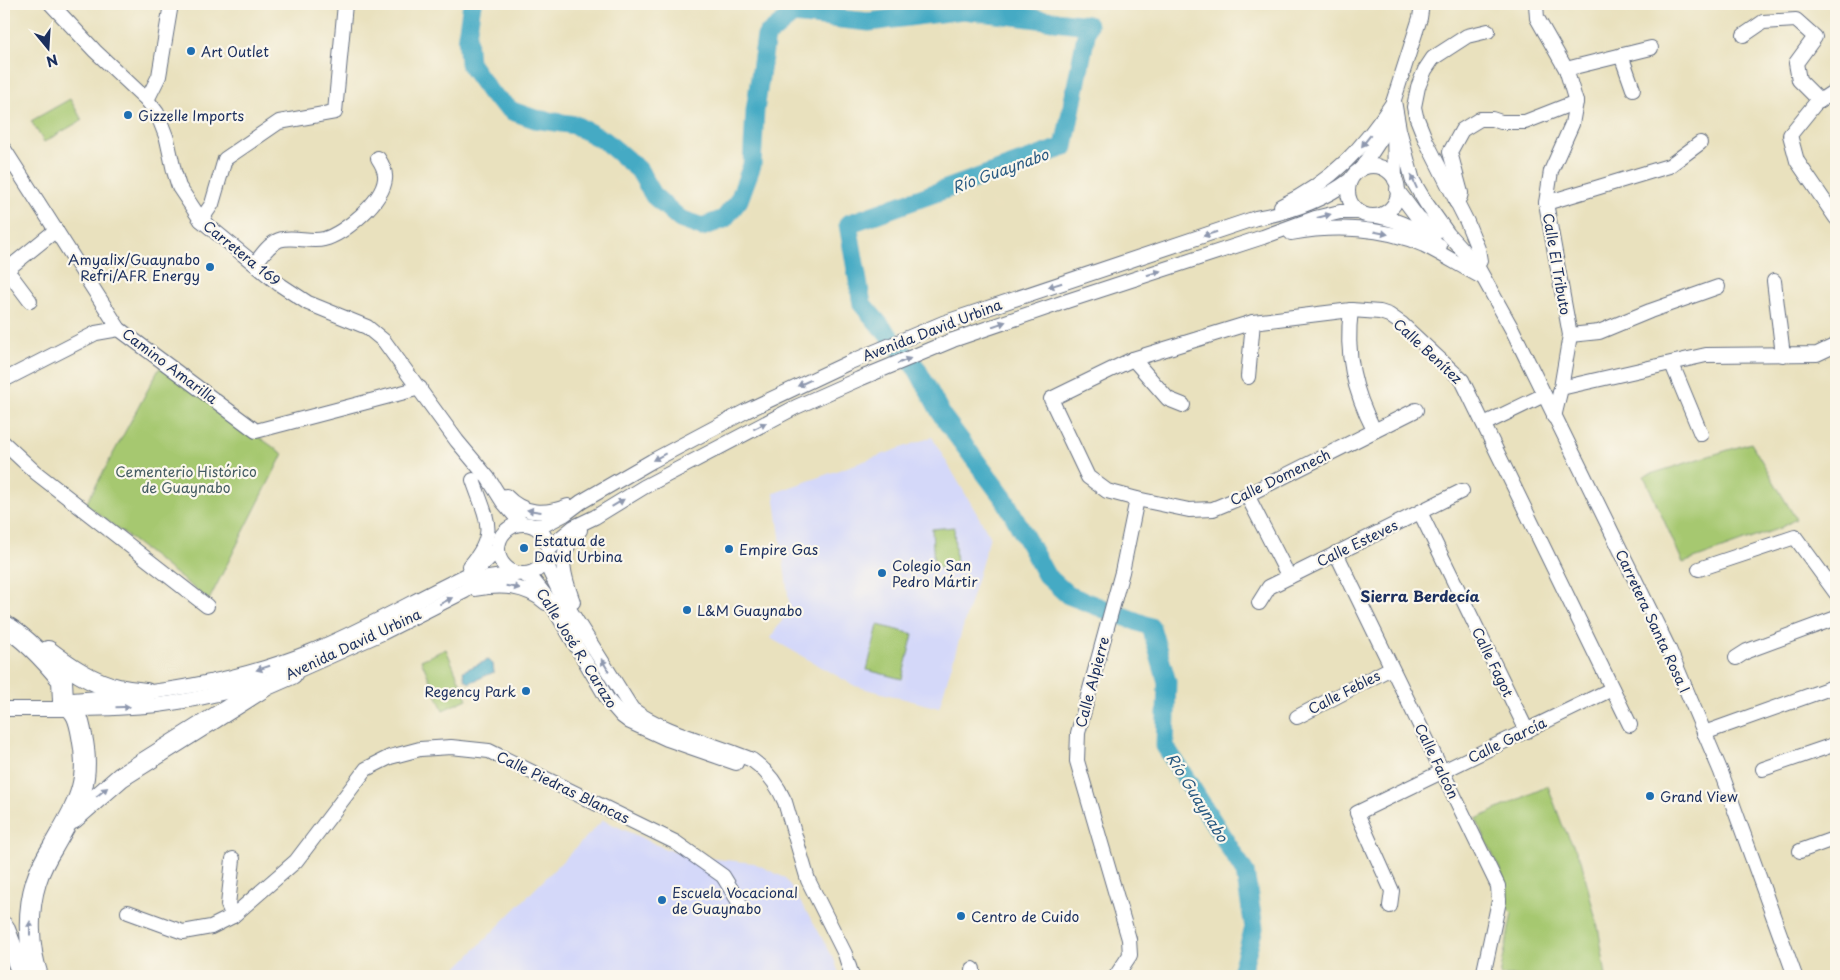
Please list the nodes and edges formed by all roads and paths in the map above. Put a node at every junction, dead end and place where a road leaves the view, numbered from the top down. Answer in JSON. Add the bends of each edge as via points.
{"nodes":[{"id":1,"x":51,"y":4,"type":"edge"},
{"id":2,"x":171,"y":4,"type":"edge"},
{"id":3,"x":345,"y":4,"type":"edge"},
{"id":4,"x":1422,"y":4,"type":"edge"},
{"id":5,"x":1536,"y":4,"type":"edge"},
{"id":6,"x":1488,"y":31,"type":"dead end"},
{"id":7,"x":1744,"y":35,"type":"dead end"},
{"id":8,"x":1651,"y":48,"type":"dead end"},
{"id":9,"x":1621,"y":55,"type":"junction"},
{"id":10,"x":1566,"y":69,"type":"junction"},
{"id":11,"x":1633,"y":89,"type":"dead end"},
{"id":12,"x":1836,"y":90,"type":"edge"},
{"id":13,"x":147,"y":100,"type":"junction"},
{"id":14,"x":1394,"y":101,"type":"junction"},
{"id":15,"x":1820,"y":101,"type":"junction"},
{"id":16,"x":1576,"y":102,"type":"junction"},
{"id":17,"x":1700,"y":143,"type":"dead end"},
{"id":18,"x":4,"y":149,"type":"edge"},
{"id":19,"x":378,"y":158,"type":"dead end"},
{"id":20,"x":1361,"y":169,"type":"junction"},
{"id":21,"x":1350,"y":180,"type":"junction"},
{"id":22,"x":1396,"y":185,"type":"junction"},
{"id":23,"x":1456,"y":202,"type":"junction"},
{"id":24,"x":1546,"y":203,"type":"junction"},
{"id":25,"x":1358,"y":212,"type":"junction"},
{"id":26,"x":1377,"y":216,"type":"junction"},
{"id":27,"x":1256,"y":218,"type":"junction"},
{"id":28,"x":1836,"y":218,"type":"edge"},
{"id":29,"x":201,"y":220,"type":"junction"},
{"id":30,"x":56,"y":230,"type":"junction"},
{"id":31,"x":1263,"y":237,"type":"junction"},
{"id":32,"x":255,"y":264,"type":"junction"},
{"id":33,"x":4,"y":272,"type":"edge"},
{"id":34,"x":1480,"y":272,"type":"junction"},
{"id":35,"x":4,"y":276,"type":"edge"},
{"id":36,"x":1774,"y":281,"type":"dead end"},
{"id":37,"x":1718,"y":287,"type":"dead end"},
{"id":38,"x":30,"y":301,"type":"dead end"},
{"id":39,"x":1351,"y":310,"type":"junction"},
{"id":40,"x":1253,"y":322,"type":"junction"},
{"id":41,"x":120,"y":329,"type":"junction"},
{"id":42,"x":1570,"y":335,"type":"junction"},
{"id":43,"x":1836,"y":344,"type":"edge"},
{"id":44,"x":1783,"y":355,"type":"junction"},
{"id":45,"x":1134,"y":359,"type":"junction"},
{"id":46,"x":1672,"y":364,"type":"junction"},
{"id":47,"x":1248,"y":377,"type":"dead end"},
{"id":48,"x":4,"y":380,"type":"edge"},
{"id":49,"x":420,"y":388,"type":"junction"},
{"id":50,"x":1562,"y":388,"type":"junction"},
{"id":51,"x":1544,"y":395,"type":"junction"},
{"id":52,"x":1183,"y":405,"type":"dead end"},
{"id":53,"x":1416,"y":410,"type":"dead end"},
{"id":54,"x":1554,"y":417,"type":"junction"},
{"id":55,"x":1484,"y":424,"type":"junction"},
{"id":56,"x":1374,"y":430,"type":"junction"},
{"id":57,"x":1701,"y":434,"type":"dead end"},
{"id":58,"x":457,"y":441,"type":"junction"},
{"id":59,"x":4,"y":443,"type":"edge"},
{"id":60,"x":488,"y":478,"type":"junction"},
{"id":61,"x":473,"y":480,"type":"junction"},
{"id":62,"x":1462,"y":491,"type":"dead end"},
{"id":63,"x":1247,"y":496,"type":"junction"},
{"id":64,"x":1138,"y":499,"type":"junction"},
{"id":65,"x":581,"y":502,"type":"junction"},
{"id":66,"x":1420,"y":512,"type":"junction"},
{"id":67,"x":596,"y":517,"type":"junction"},
{"id":68,"x":528,"y":525,"type":"junction"},
{"id":69,"x":499,"y":544,"type":"junction"},
{"id":70,"x":1336,"y":553,"type":"junction"},
{"id":71,"x":548,"y":554,"type":"junction"},
{"id":72,"x":1699,"y":569,"type":"dead end"},
{"id":73,"x":520,"y":574,"type":"junction"},
{"id":74,"x":1288,"y":577,"type":"junction"},
{"id":75,"x":450,"y":583,"type":"junction"},
{"id":76,"x":465,"y":592,"type":"junction"},
{"id":77,"x":1836,"y":593,"type":"edge"},
{"id":78,"x":1259,"y":603,"type":"dead end"},
{"id":79,"x":207,"y":606,"type":"dead end"},
{"id":80,"x":557,"y":612,"type":"junction"},
{"id":81,"x":1836,"y":618,"type":"edge"},
{"id":82,"x":11,"y":629,"type":"edge"},
{"id":83,"x":582,"y":629,"type":"junction"},
{"id":84,"x":1736,"y":658,"type":"dead end"},
{"id":85,"x":1391,"y":668,"type":"junction"},
{"id":86,"x":292,"y":674,"type":"junction"},
{"id":87,"x":1836,"y":686,"type":"edge"},
{"id":88,"x":1612,"y":689,"type":"junction"},
{"id":89,"x":146,"y":693,"type":"junction"},
{"id":90,"x":4,"y":701,"type":"edge"},
{"id":91,"x":69,"y":705,"type":"junction"},
{"id":92,"x":4,"y":709,"type":"edge"},
{"id":93,"x":1297,"y":717,"type":"dead end"},
{"id":94,"x":1630,"y":725,"type":"dead end"},
{"id":95,"x":1527,"y":730,"type":"junction"},
{"id":96,"x":1704,"y":733,"type":"junction"},
{"id":97,"x":1836,"y":744,"type":"edge"},
{"id":98,"x":1763,"y":769,"type":"dead end"},
{"id":99,"x":1442,"y":772,"type":"junction"},
{"id":100,"x":769,"y":777,"type":"junction"},
{"id":101,"x":66,"y":825,"type":"junction"},
{"id":102,"x":1836,"y":838,"type":"edge"},
{"id":103,"x":1800,"y":850,"type":"dead end"},
{"id":104,"x":233,"y":859,"type":"dead end"},
{"id":105,"x":1390,"y":906,"type":"dead end"},
{"id":106,"x":742,"y":907,"type":"dead end"},
{"id":107,"x":128,"y":912,"type":"dead end"},
{"id":108,"x":233,"y":916,"type":"junction"},
{"id":109,"x":4,"y":927,"type":"edge"},
{"id":110,"x":23,"y":976,"type":"edge"},
{"id":111,"x":38,"y":976,"type":"edge"},
{"id":112,"x":852,"y":976,"type":"edge"},
{"id":113,"x":1116,"y":976,"type":"edge"},
{"id":114,"x":1483,"y":976,"type":"edge"},
{"id":115,"x":1795,"y":976,"type":"edge"}],
"edges":[{"from":1,"to":13,"type":"street","name":"Carretera 169"},
{"from":2,"to":13,"type":"street","via":[[159,76]]},
{"from":3,"to":29,"type":"street","via":[[335,112],[279,122],[225,159],[212,204]]},
{"from":4,"to":14,"type":"street","name":"Carretera Santa Rosa I"},
{"from":5,"to":10,"type":"street","name":"Calle El Tributo","via":[[1537,18]]},
{"from":6,"to":23,"type":"street","via":[[1467,36],[1433,58],[1424,70],[1415,94],[1414,107],[1419,126]]},
{"from":7,"to":15,"type":"street","via":[[1763,22],[1796,20],[1815,37],[1796,63],[1798,80]]},
{"from":8,"to":9,"type":"street"},
{"from":9,"to":10,"type":"street"},
{"from":9,"to":11,"type":"street"},
{"from":10,"to":16,"type":"street","name":"Calle El Tributo"},
{"from":12,"to":15,"type":"street"},
{"from":13,"to":29,"type":"street","name":"Carretera 169","via":[[162,124],[179,188]]},
{"from":14,"to":20,"type":"street","via":[[1382,138]]},
{"from":14,"to":22,"type":"street"},
{"from":14,"to":27,"type":"street","one_way":true,"via":[[1362,146],[1328,178],[1291,202]]},
{"from":34,"to":14,"type":"street","name":"Carretera Santa Rosa I","one_way":true,"via":[[1448,234],[1413,181]]},
{"from":15,"to":28,"type":"street","via":[[1790,135],[1797,162]]},
{"from":16,"to":23,"type":"street","via":[[1525,122],[1480,119],[1462,130],[1450,152],[1461,193]]},
{"from":16,"to":24,"type":"street","name":"Calle El Tributo","via":[[1572,124],[1550,171]]},
{"from":17,"to":24,"type":"street","via":[[1668,166]]},
{"from":18,"to":30,"type":"street","name":"Camino Amarilla"},
{"from":19,"to":32,"type":"street","via":[[385,180],[367,210],[336,235],[311,241],[281,239]]},
{"from":20,"to":21,"type":"street"},
{"from":20,"to":22,"type":"street","via":[[1380,167],[1389,172]]},
{"from":21,"to":25,"type":"street","via":[[1348,195]]},
{"from":21,"to":27,"type":"street","name":"Avenida David Urbina","via":[[1335,192],[1295,210]]},
{"from":22,"to":26,"type":"street","via":[[1396,200]]},
{"from":22,"to":34,"type":"street","name":"Carretera Santa Rosa I","via":[[1418,218]]},
{"from":23,"to":34,"type":"street","via":[[1478,249]]},
{"from":24,"to":42,"type":"street","name":"Calle El Tributo"},
{"from":25,"to":26,"type":"street"},
{"from":31,"to":25,"type":"street","name":"Avenida David Urbina","one_way":true,"via":[[1326,215]]},
{"from":26,"to":34,"type":"street","name":"Carretera Santa Rosa I","via":[[1417,229]]},
{"from":27,"to":65,"type":"street","name":"Avenida David Urbina","one_way":true,"via":[[943,323],[746,411]]},
{"from":29,"to":32,"type":"street","name":"Carretera 169"},
{"from":30,"to":33,"type":"street"},
{"from":30,"to":41,"type":"street","name":"Camino Amarilla"},
{"from":31,"to":34,"type":"street","one_way":true,"via":[[1342,228],[1386,234],[1424,245]]},
{"from":67,"to":31,"type":"street","name":"Avenida David Urbina","one_way":true,"via":[[644,487],[748,432],[859,379],[954,340]]},
{"from":32,"to":49,"type":"street","name":"Carretera 169","via":[[308,303],[367,328],[384,341]]},
{"from":34,"to":51,"type":"street","name":"Carretera Santa Rosa I"},
{"from":35,"to":38,"type":"street","via":[[12,277]]},
{"from":36,"to":44,"type":"street"},
{"from":37,"to":42,"type":"street","via":[[1599,332]]},
{"from":39,"to":40,"type":"street","name":"Calle Benítez"},
{"from":39,"to":55,"type":"street","name":"Calle Benítez","via":[[1380,312],[1402,324],[1462,380]]},
{"from":39,"to":56,"type":"street","via":[[1348,332],[1353,380]]},
{"from":40,"to":45,"type":"street","name":"Calle Benítez"},
{"from":40,"to":47,"type":"street"},
{"from":41,"to":48,"type":"street","via":[[96,333]]},
{"from":41,"to":49,"type":"street","name":"Camino Amarilla","via":[[256,431]]},
{"from":42,"to":50,"type":"street","name":"Calle El Tributo"},
{"from":43,"to":44,"type":"street","via":[[1817,354]]},
{"from":44,"to":46,"type":"street","via":[[1706,355]]},
{"from":45,"to":52,"type":"street","via":[[1168,399]]},
{"from":45,"to":64,"type":"street","name":"Calle Benítez","via":[[1050,399],[1088,477],[1107,491]]},
{"from":46,"to":50,"type":"street"},
{"from":46,"to":57,"type":"street"},
{"from":49,"to":58,"type":"street","name":"Carretera 169"},
{"from":50,"to":54,"type":"street","name":"Calle El Tributo"},
{"from":51,"to":54,"type":"street","name":"Carretera Santa Rosa I"},
{"from":51,"to":55,"type":"street"},
{"from":53,"to":56,"type":"street","name":"Calle Domenech"},
{"from":54,"to":96,"type":"street","name":"Carretera Santa Rosa I","via":[[1669,650]]},
{"from":55,"to":88,"type":"street","name":"Calle Benítez"},
{"from":56,"to":63,"type":"street","name":"Calle Domenech"},
{"from":58,"to":60,"type":"street","name":"Carretera 169"},
{"from":58,"to":61,"type":"street","name":"Carretera 169"},
{"from":59,"to":79,"type":"street","via":[[35,472]]},
{"from":65,"to":60,"type":"street","one_way":true,"via":[[553,511],[532,512],[516,504]]},
{"from":60,"to":68,"type":"street","name":"Carretera 169","via":[[503,502]]},
{"from":61,"to":69,"type":"street","name":"Carretera 169","via":[[495,523]]},
{"from":61,"to":75,"type":"street","via":[[489,534],[479,556]]},
{"from":62,"to":66,"type":"street","name":"Calle Esteves"},
{"from":63,"to":64,"type":"street","name":"Calle Domenech","via":[[1213,509],[1197,510]]},
{"from":63,"to":74,"type":"street"},
{"from":64,"to":113,"type":"street","name":"Calle Alpierre","via":[[1122,572],[1078,733],[1077,761],[1128,939],[1130,955]]},
{"from":65,"to":68,"type":"street","name":"Avenida David Urbina","via":[[550,523]]},
{"from":66,"to":70,"type":"street","name":"Calle Esteves"},
{"from":66,"to":95,"type":"street","name":"Calle Fagot"},
{"from":67,"to":71,"type":"street","name":"Avenida David Urbina","via":[[574,527],[558,540]]},
{"from":67,"to":83,"type":"street","via":[[575,535],[563,559],[564,575]]},
{"from":68,"to":69,"type":"street","via":[[507,530]]},
{"from":68,"to":71,"type":"street","via":[[544,534]]},
{"from":69,"to":73,"type":"street","via":[[503,564]]},
{"from":69,"to":75,"type":"street","name":"Avenida David Urbina","via":[[477,569]]},
{"from":70,"to":74,"type":"street","name":"Calle Esteves"},
{"from":70,"to":85,"type":"street","name":"Calle Falcón"},
{"from":71,"to":73,"type":"street","via":[[540,569]]},
{"from":71,"to":83,"type":"street","name":"Calle José R. Carazo","via":[[553,580]]},
{"from":72,"to":77,"type":"street","via":[[1795,537]]},
{"from":73,"to":76,"type":"street","name":"Avenida David Urbina","via":[[487,577]]},
{"from":73,"to":80,"type":"street","name":"Calle José R. Carazo","via":[[533,580]]},
{"from":74,"to":78,"type":"street","name":"Calle Esteves","via":[[1269,587]]},
{"from":75,"to":89,"type":"street","name":"Avenida David Urbina","one_way":true,"via":[[309,653],[232,678]]},
{"from":76,"to":80,"type":"street","one_way":true,"via":[[492,586],[519,588],[539,596]]},
{"from":86,"to":76,"type":"street","name":"Avenida David Urbina","one_way":true},
{"from":80,"to":100,"type":"street","name":"Calle José R. Carazo","via":[[608,700],[622,716],[666,739]]},
{"from":81,"to":84,"type":"street"},
{"from":82,"to":89,"type":"highway","via":[[99,683]]},
{"from":82,"to":91,"type":"highway","via":[[34,648],[62,680]]},
{"from":100,"to":83,"type":"street","name":"Calle José R. Carazo","one_way":true,"via":[[752,760],[670,729],[632,709]]},
{"from":85,"to":93,"type":"street","name":"Calle Febles"},
{"from":85,"to":99,"type":"street","name":"Calle Falcón"},
{"from":91,"to":86,"type":"street","name":"Avenida David Urbina","one_way":true,"via":[[127,707],[182,701]]},
{"from":101,"to":86,"type":"highway","one_way":true,"via":[[121,777],[267,685]]},
{"from":87,"to":96,"type":"street"},
{"from":88,"to":94,"type":"street","name":"Calle Benítez"},
{"from":88,"to":95,"type":"street","name":"Calle García"},
{"from":89,"to":91,"type":"street","name":"Avenida David Urbina"},
{"from":90,"to":91,"type":"street","name":"Avenida David Urbina"},
{"from":91,"to":92,"type":"street","name":"Avenida David Urbina"},
{"from":91,"to":101,"type":"highway","via":[[84,747],[86,768],[84,783]]},
{"from":95,"to":99,"type":"street","name":"Calle García"},
{"from":96,"to":115,"type":"street","name":"Carretera Santa Rosa I"},
{"from":97,"to":98,"type":"street"},
{"from":99,"to":105,"type":"street","name":"Calle García","via":[[1357,813],[1392,891]]},
{"from":99,"to":114,"type":"street","name":"Calle Falcón","via":[[1498,886],[1499,901]]},
{"from":100,"to":112,"type":"street","name":"Calle José R. Carazo","via":[[785,802],[808,880],[845,954]]},
{"from":111,"to":101,"type":"highway","one_way":true,"via":[[31,945],[32,897],[41,868]]},
{"from":102,"to":103,"type":"street"},
{"from":104,"to":108,"type":"street","via":[[228,905]]},
{"from":106,"to":108,"type":"street","name":"Calle Piedras Blancas","via":[[723,876],[675,842],[489,752],[451,747],[390,757],[366,769],[296,861]]},
{"from":107,"to":108,"type":"street","name":"Calle Piedras Blancas","via":[[183,932],[211,927]]},
{"from":109,"to":110,"type":"highway"}]}
